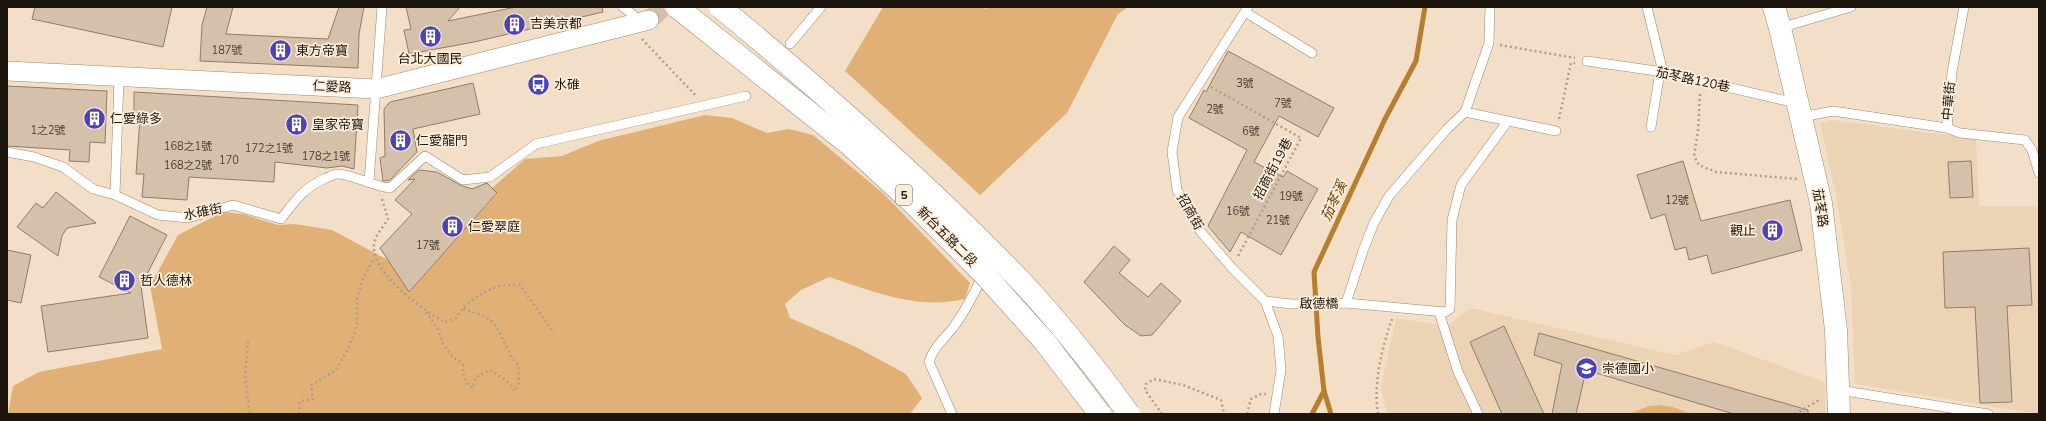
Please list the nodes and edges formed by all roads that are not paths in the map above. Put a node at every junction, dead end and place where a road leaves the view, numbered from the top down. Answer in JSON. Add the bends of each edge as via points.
{"nodes":[{"id":1,"x":382,"y":7,"type":"edge"},
{"id":2,"x":623,"y":7,"type":"edge"},
{"id":3,"x":677,"y":7,"type":"edge"},
{"id":4,"x":720,"y":7,"type":"edge"},
{"id":5,"x":821,"y":7,"type":"edge"},
{"id":6,"x":1490,"y":7,"type":"edge"},
{"id":7,"x":1647,"y":7,"type":"edge"},
{"id":8,"x":1774,"y":7,"type":"edge"},
{"id":9,"x":1851,"y":7,"type":"edge"},
{"id":10,"x":1964,"y":7,"type":"edge"},
{"id":11,"x":1246,"y":9,"type":"edge"},
{"id":12,"x":640,"y":23,"type":"joint"},
{"id":13,"x":1780,"y":28,"type":"junction"},
{"id":14,"x":790,"y":44,"type":"dead end"},
{"id":15,"x":1312,"y":53,"type":"dead end"},
{"id":16,"x":1588,"y":61,"type":"road end"},
{"id":17,"x":7,"y":71,"type":"edge"},
{"id":18,"x":1661,"y":72,"type":"junction"},
{"id":19,"x":119,"y":78,"type":"junction"},
{"id":20,"x":376,"y":89,"type":"junction"},
{"id":21,"x":746,"y":96,"type":"dead end"},
{"id":22,"x":1799,"y":110,"type":"junction"},
{"id":23,"x":1465,"y":112,"type":"junction"},
{"id":24,"x":1507,"y":122,"type":"junction"},
{"id":25,"x":1651,"y":127,"type":"dead end"},
{"id":26,"x":1947,"y":128,"type":"junction"},
{"id":27,"x":1556,"y":131,"type":"road end"},
{"id":28,"x":7,"y":152,"type":"edge"},
{"id":29,"x":2039,"y":173,"type":"edge"},
{"id":30,"x":369,"y":182,"type":"junction"},
{"id":31,"x":115,"y":195,"type":"junction"},
{"id":32,"x":984,"y":274,"type":"junction"},
{"id":33,"x":1265,"y":301,"type":"junction"},
{"id":34,"x":1346,"y":303,"type":"junction"},
{"id":35,"x":1439,"y":312,"type":"junction"},
{"id":36,"x":1839,"y":390,"type":"junction"},
{"id":37,"x":1275,"y":412,"type":"edge"},
{"id":38,"x":952,"y":414,"type":"edge"},
{"id":39,"x":1100,"y":414,"type":"edge"},
{"id":40,"x":1129,"y":414,"type":"edge"},
{"id":41,"x":1478,"y":414,"type":"edge"},
{"id":42,"x":1839,"y":414,"type":"edge"},
{"id":43,"x":1988,"y":414,"type":"edge"}],
"edges":[{"from":1,"to":20,"type":"lane"},
{"from":2,"to":12,"type":"lane"},
{"from":3,"to":32,"type":"main road","name":"新台五路二段","number":"5","bridge":true,"via":[[850,145]]},
{"from":4,"to":40,"type":"main road","name":"新台五路二段","number":"5","bridge":true,"via":[[790,64],[880,145],[1017,277],[1091,362]]},
{"from":5,"to":14,"type":"lane"},
{"from":6,"to":23,"type":"lane","via":[[1489,43]]},
{"from":7,"to":18,"type":"lane"},
{"from":8,"to":13,"type":"main road","name":"茄苳路"},
{"from":9,"to":13,"type":"lane"},
{"from":10,"to":26,"type":"lane","name":"中華街","via":[[1952,72]]},
{"from":11,"to":15,"type":"lane"},
{"from":11,"to":33,"type":"lane","name":"招商街","via":[[1178,116],[1172,152],[1177,190],[1201,232]]},
{"from":12,"to":20,"type":"street","name":"仁愛路"},
{"from":13,"to":22,"type":"main road","name":"茄苳路"},
{"from":16,"to":18,"type":"lane","name":"茄苳路120巷"},
{"from":17,"to":19,"type":"street","name":"仁愛路"},
{"from":18,"to":22,"type":"lane","name":"茄苳路120巷"},
{"from":18,"to":25,"type":"lane"},
{"from":19,"to":20,"type":"street","name":"仁愛路"},
{"from":19,"to":31,"type":"lane"},
{"from":20,"to":30,"type":"lane"},
{"from":21,"to":30,"type":"lane","via":[[536,144],[490,176],[463,180],[425,156],[390,188],[378,187]]},
{"from":22,"to":26,"type":"lane","name":"茄苳路120巷","via":[[1833,112]]},
{"from":22,"to":36,"type":"main road","name":"茄苳路","via":[[1821,203],[1833,306]]},
{"from":23,"to":24,"type":"lane"},
{"from":23,"to":34,"type":"lane","via":[[1447,129],[1390,196],[1374,223]]},
{"from":24,"to":27,"type":"lane"},
{"from":24,"to":35,"type":"lane","via":[[1461,185],[1452,220],[1450,309]]},
{"from":26,"to":29,"type":"lane","name":"中華街","via":[[1960,133],[2025,140],[2032,150]]},
{"from":28,"to":31,"type":"lane","name":"水碓街","via":[[34,157],[63,167],[94,189]]},
{"from":30,"to":31,"type":"lane","name":"水碓街","via":[[337,174],[316,182],[302,191],[281,219],[233,205],[188,218],[158,215]]},
{"from":32,"to":38,"type":"lane","via":[[970,303],[932,351],[929,362]]},
{"from":32,"to":39,"type":"main road","name":"新台五路二段","number":"5","bridge":true,"via":[[1045,342]]},
{"from":33,"to":34,"type":"lane","name":"啟德橋","via":[[1291,304]]},
{"from":33,"to":37,"type":"lane","name":"招商街","via":[[1278,336],[1281,370]]},
{"from":34,"to":35,"type":"lane","name":"啟德橋"},
{"from":35,"to":41,"type":"lane","via":[[1458,372]]},
{"from":36,"to":42,"type":"main road","name":"茄苳路"},
{"from":36,"to":43,"type":"lane"}]}
